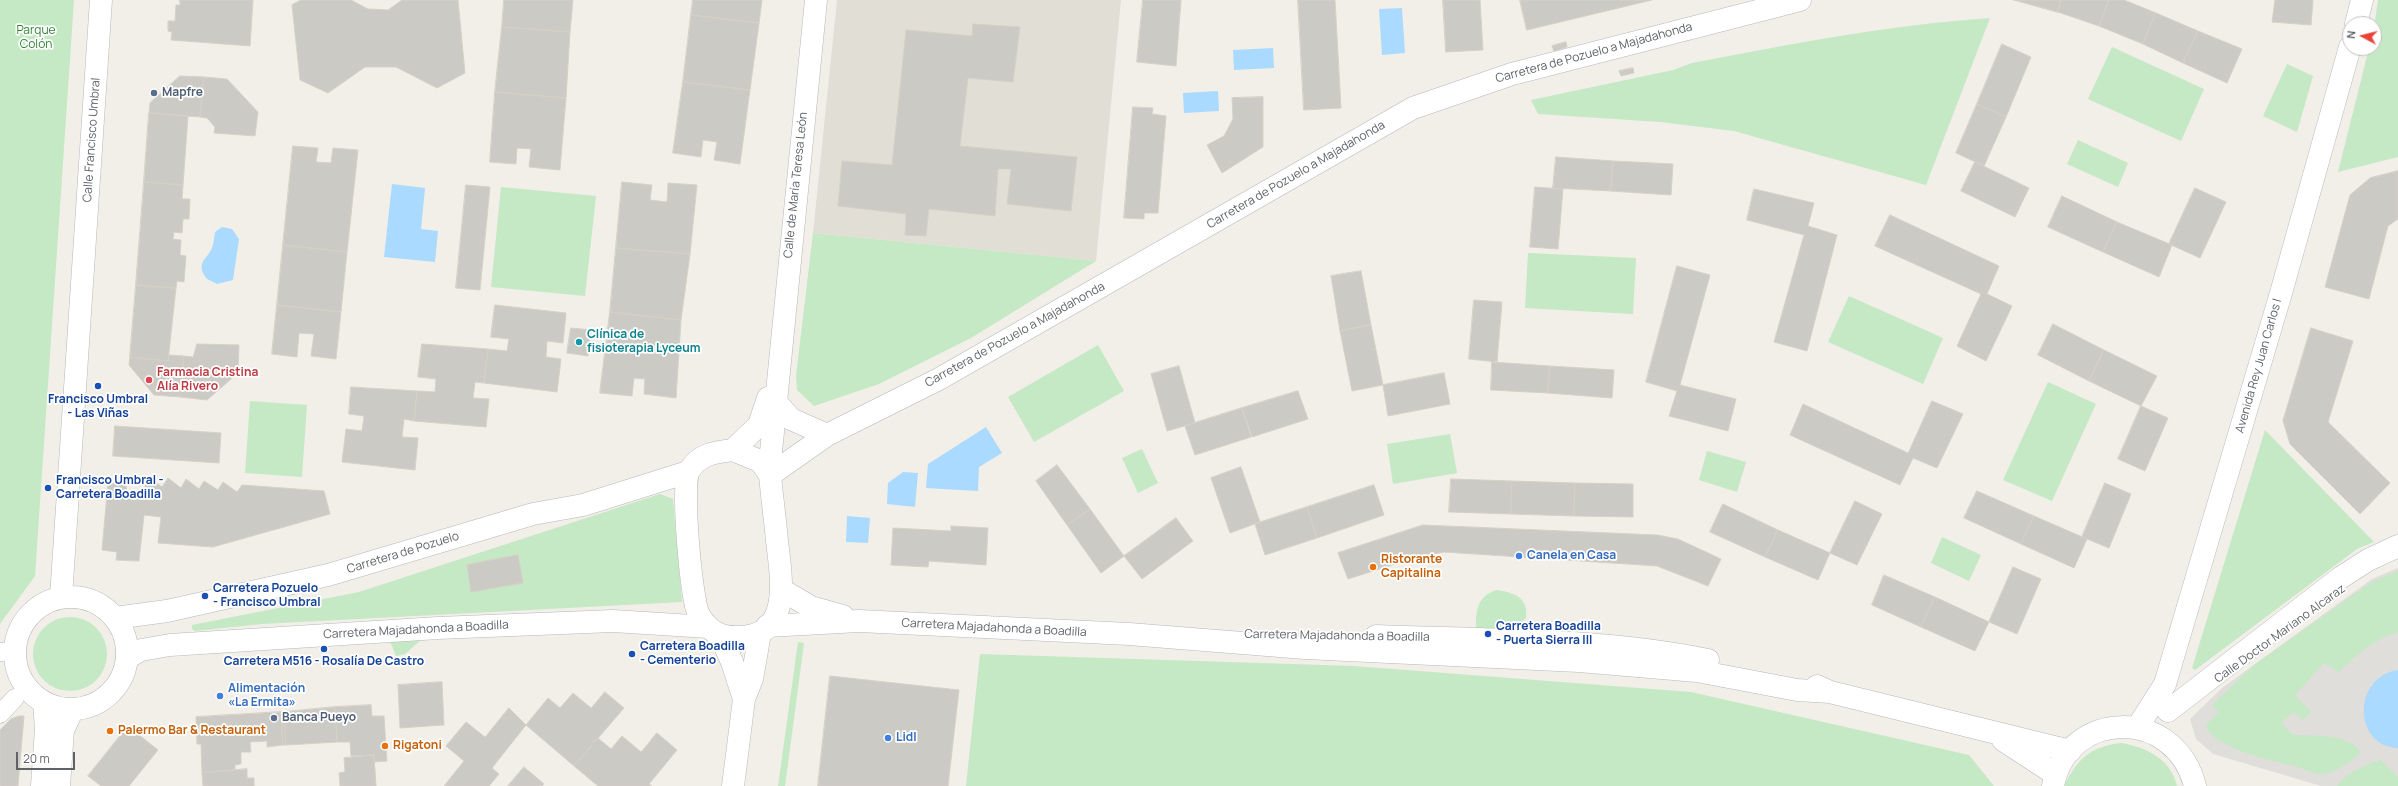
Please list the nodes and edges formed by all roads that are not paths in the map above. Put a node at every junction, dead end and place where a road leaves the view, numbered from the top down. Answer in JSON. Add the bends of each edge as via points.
{"nodes":[{"id":1,"x":101,"y":0,"type":"edge"},
{"id":2,"x":816,"y":0,"type":"edge"},
{"id":3,"x":1800,"y":0,"type":"edge"},
{"id":4,"x":2362,"y":0,"type":"edge"},
{"id":5,"x":2358,"y":16,"type":"edge"},
{"id":6,"x":2347,"y":56,"type":"edge"},
{"id":7,"x":777,"y":371,"type":"junction"},
{"id":8,"x":776,"y":402,"type":"junction"},
{"id":9,"x":827,"y":435,"type":"junction"},
{"id":10,"x":733,"y":450,"type":"junction"},
{"id":11,"x":688,"y":472,"type":"junction"},
{"id":12,"x":769,"y":473,"type":"junction"},
{"id":13,"x":2398,"y":546,"type":"edge"},
{"id":14,"x":2398,"y":557,"type":"edge"},
{"id":15,"x":782,"y":590,"type":"junction"},
{"id":16,"x":61,"y":597,"type":"junction"},
{"id":17,"x":115,"y":618,"type":"junction"},
{"id":18,"x":859,"y":621,"type":"junction"},
{"id":19,"x":764,"y":630,"type":"junction"},
{"id":20,"x":714,"y":631,"type":"junction"},
{"id":21,"x":1129,"y":634,"type":"junction"},
{"id":22,"x":1544,"y":642,"type":"junction"},
{"id":23,"x":1305,"y":648,"type":"junction"},
{"id":24,"x":7,"y":652,"type":"edge"},
{"id":25,"x":127,"y":658,"type":"junction"},
{"id":26,"x":1697,"y":671,"type":"junction"},
{"id":27,"x":2165,"y":684,"type":"junction"},
{"id":28,"x":1830,"y":692,"type":"junction"},
{"id":29,"x":16,"y":698,"type":"dead end"},
{"id":30,"x":744,"y":699,"type":"junction"},
{"id":31,"x":44,"y":702,"type":"junction"},
{"id":32,"x":73,"y":709,"type":"junction"},
{"id":33,"x":0,"y":714,"type":"edge"},
{"id":34,"x":2169,"y":716,"type":"junction"},
{"id":35,"x":2137,"y":728,"type":"junction"},
{"id":36,"x":1988,"y":731,"type":"junction"},
{"id":37,"x":2170,"y":743,"type":"junction"},
{"id":38,"x":2070,"y":751,"type":"junction"},
{"id":39,"x":2054,"y":780,"type":"edge"},
{"id":40,"x":2199,"y":784,"type":"edge"},
{"id":41,"x":42,"y":786,"type":"edge"},
{"id":42,"x":59,"y":786,"type":"edge"},
{"id":43,"x":734,"y":786,"type":"edge"}],
"edges":[{"from":1,"to":16,"type":"street","name":"Calle Francisco Umbral"},
{"from":2,"to":7,"type":"street","name":"Calle de María Teresa León"},
{"from":3,"to":9,"type":"street","name":"Carretera de Pozuelo a Majadahonda","via":[[1519,72],[1413,108],[940,379]]},
{"from":4,"to":5,"type":"street"},
{"from":6,"to":27,"type":"street","name":"Avenida Rey Juan Carlos I","via":[[2281,293]]},
{"from":7,"to":8,"type":"street","name":"Calle de María Teresa León"},
{"from":7,"to":10,"type":"street","name":"Calle de María Teresa León","via":[[759,425]]},
{"from":8,"to":9,"type":"street","via":[[791,419]]},
{"from":8,"to":12,"type":"street","name":"Calle de María Teresa León"},
{"from":9,"to":12,"type":"street","name":"Carretera de Pozuelo a Majadahonda"},
{"from":10,"to":11,"type":"street","via":[[711,453],[696,462]]},
{"from":10,"to":12,"type":"street","via":[[760,461]]},
{"from":11,"to":17,"type":"street","name":"Carretera de Pozuelo","via":[[583,505],[533,514],[328,575],[167,611]]},
{"from":11,"to":20,"type":"street","via":[[686,503],[693,591],[698,614]]},
{"from":12,"to":15,"type":"street"},
{"from":13,"to":34,"type":"street","via":[[2368,560],[2340,578]]},
{"from":14,"to":34,"type":"street","name":"Calle Doctor Mariano Alcaraz","via":[[2366,571]]},
{"from":15,"to":18,"type":"street","name":"Carretera Majadahonda a Boadilla","via":[[811,608]]},
{"from":15,"to":19,"type":"street","via":[[778,611]]},
{"from":16,"to":17,"type":"street","via":[[86,599],[98,603]]},
{"from":16,"to":24,"type":"street","via":[[44,603],[30,614]]},
{"from":17,"to":25,"type":"street","via":[[123,632]]},
{"from":18,"to":19,"type":"street","name":"Carretera Majadahonda a Boadilla"},
{"from":18,"to":21,"type":"street","name":"Carretera Majadahonda a Boadilla"},
{"from":19,"to":20,"type":"street","via":[[739,637]]},
{"from":19,"to":30,"type":"street","via":[[752,679]]},
{"from":20,"to":25,"type":"street","name":"Carretera Majadahonda a Boadilla","via":[[613,621],[438,628],[170,645],[141,650]]},
{"from":20,"to":30,"type":"street","via":[[732,662]]},
{"from":21,"to":22,"type":"street","name":"Carretera Majadahonda a Boadilla","via":[[1342,635]]},
{"from":21,"to":23,"type":"street","name":"Carretera Majadahonda a Boadilla"},
{"from":22,"to":23,"type":"street","name":"Carretera Majadahonda a Boadilla","via":[[1527,651],[1365,644]]},
{"from":22,"to":26,"type":"street","name":"Carretera Majadahonda a Boadilla","via":[[1559,652],[1667,660]]},
{"from":22,"to":28,"type":"street","name":"Carretera Majadahonda a Boadilla","via":[[1657,650],[1799,678]]},
{"from":23,"to":26,"type":"street","name":"Carretera Majadahonda a Boadilla","via":[[1579,661]]},
{"from":24,"to":31,"type":"street","via":[[30,691]]},
{"from":25,"to":32,"type":"street","via":[[116,686],[104,698],[90,706]]},
{"from":26,"to":28,"type":"street","name":"Carretera Majadahonda a Boadilla","via":[[1797,690]]},
{"from":27,"to":34,"type":"street","name":"Avenida Rey Juan Carlos I"},
{"from":27,"to":35,"type":"street","name":"Avenida Rey Juan Carlos I"},
{"from":28,"to":36,"type":"street","name":"Carretera Majadahonda a Boadilla"},
{"from":29,"to":33,"type":"street"},
{"from":30,"to":43,"type":"street"},
{"from":31,"to":32,"type":"street","via":[[59,708]]},
{"from":31,"to":41,"type":"street","via":[[46,728]]},
{"from":32,"to":42,"type":"street","via":[[63,730]]},
{"from":34,"to":37,"type":"street","name":"Avenida Rey Juan Carlos I"},
{"from":35,"to":37,"type":"street","name":"Carretera Majadahonda a Boadilla","via":[[2154,733]]},
{"from":35,"to":38,"type":"street","name":"Carretera Majadahonda a Boadilla","via":[[2116,727],[2099,731],[2083,739]]},
{"from":36,"to":38,"type":"street","name":"Carretera Majadahonda a Boadilla"},
{"from":36,"to":39,"type":"street","name":"Carretera Majadahonda a Boadilla"},
{"from":37,"to":40,"type":"street","name":"Carretera Majadahonda a Boadilla","via":[[2184,759]]},
{"from":38,"to":39,"type":"street","name":"Carretera Majadahonda a Boadilla"}]}
